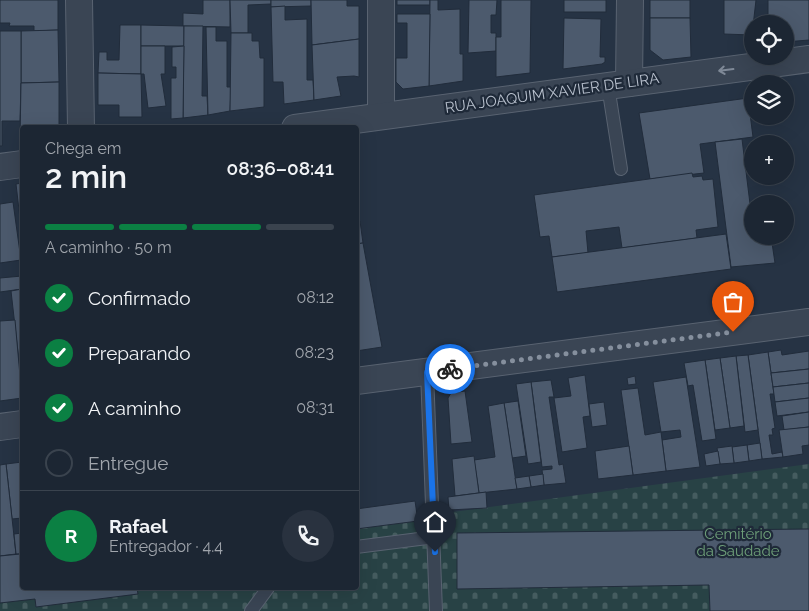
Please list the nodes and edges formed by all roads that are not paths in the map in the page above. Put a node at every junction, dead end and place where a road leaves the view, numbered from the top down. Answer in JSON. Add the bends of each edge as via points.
{"nodes":[{"id":1,"x":79,"y":0,"type":"edge"},
{"id":2,"x":381,"y":0,"type":"edge"},
{"id":3,"x":630,"y":0,"type":"edge"},
{"id":4,"x":809,"y":59,"type":"edge"},
{"id":5,"x":618,"y":84,"type":"junction"},
{"id":6,"x":381,"y":116,"type":"junction"},
{"id":7,"x":81,"y":125,"type":"edge"},
{"id":8,"x":316,"y":125,"type":"edge"},
{"id":9,"x":20,"y":164,"type":"edge"},
{"id":10,"x":0,"y":167,"type":"edge"},
{"id":11,"x":621,"y":169,"type":"dead end"},
{"id":12,"x":809,"y":322,"type":"edge"},
{"id":13,"x":427,"y":372,"type":"junction"},
{"id":14,"x":359,"y":381,"type":"edge"},
{"id":15,"x":20,"y":424,"type":"edge"},
{"id":16,"x":0,"y":427,"type":"edge"},
{"id":17,"x":435,"y":538,"type":"junction"},
{"id":18,"x":359,"y":547,"type":"edge"},
{"id":19,"x":267,"y":590,"type":"edge"},
{"id":20,"x":251,"y":611,"type":"edge"},
{"id":21,"x":436,"y":611,"type":"edge"}],
"edges":[{"from":1,"to":7,"type":"street"},
{"from":2,"to":6,"type":"street"},
{"from":3,"to":5,"type":"street"},
{"from":4,"to":5,"type":"street","name":"RUA JOAQUIM XAVIER DE LIRA","one_way":true},
{"from":5,"to":6,"type":"street","name":"RUA JOAQUIM XAVIER DE LIRA"},
{"from":5,"to":11,"type":"lane"},
{"from":6,"to":8,"type":"street","name":"RUA JOAQUIM XAVIER DE LIRA"},
{"from":9,"to":10,"type":"street"},
{"from":12,"to":13,"type":"street"},
{"from":13,"to":14,"type":"street"},
{"from":13,"to":17,"type":"lane"},
{"from":15,"to":16,"type":"street"},
{"from":17,"to":18,"type":"lane"},
{"from":17,"to":21,"type":"lane"},
{"from":19,"to":20,"type":"lane"}]}
